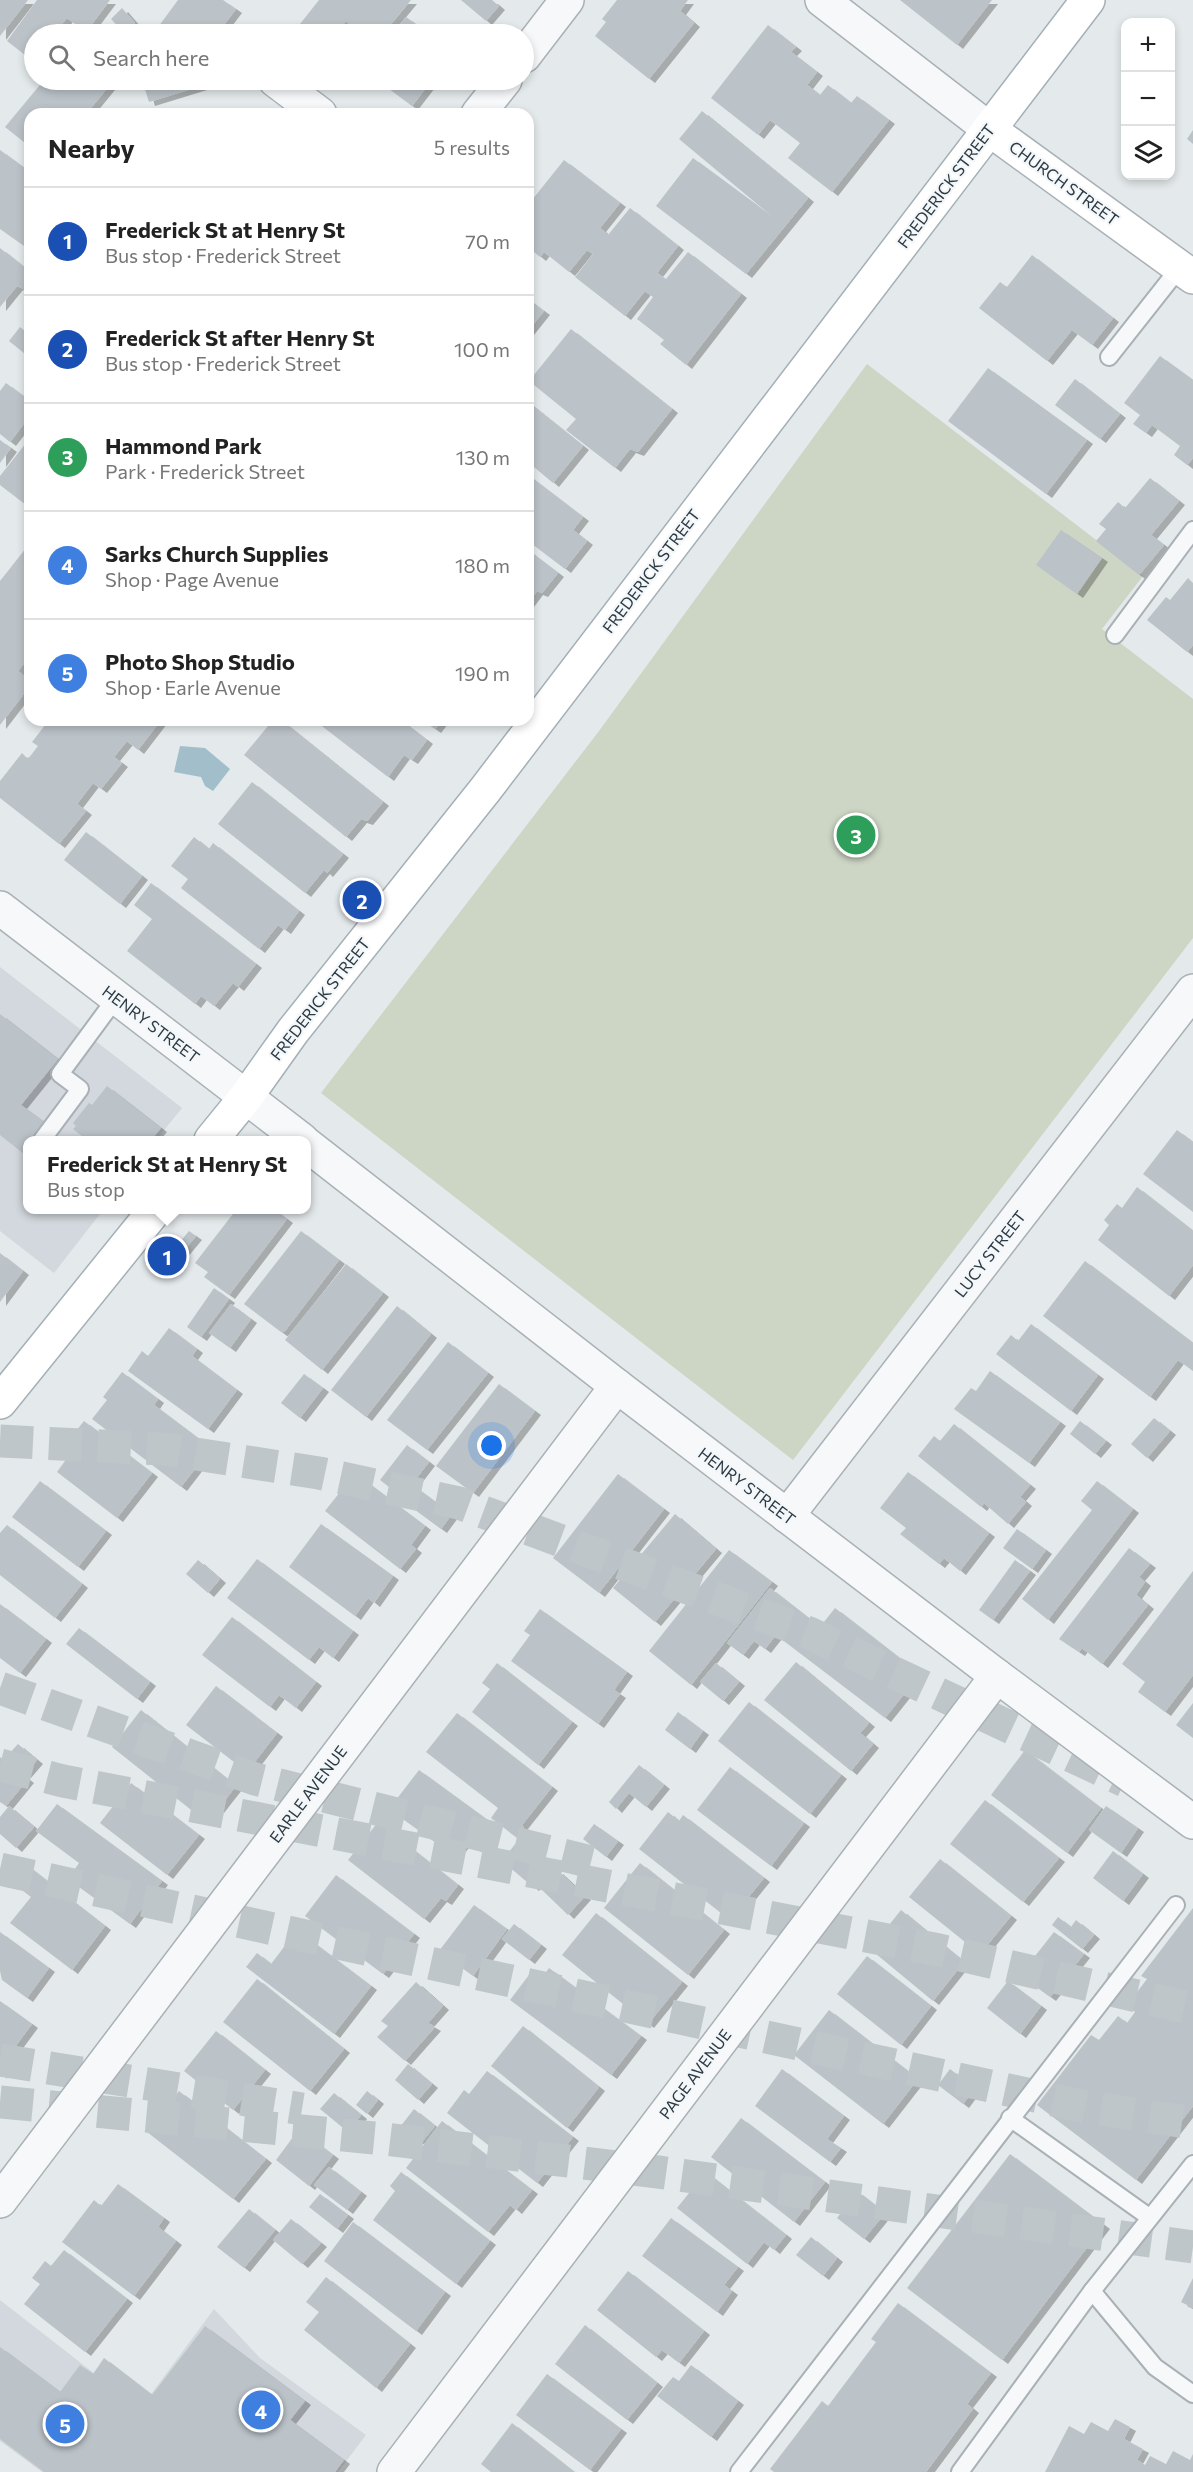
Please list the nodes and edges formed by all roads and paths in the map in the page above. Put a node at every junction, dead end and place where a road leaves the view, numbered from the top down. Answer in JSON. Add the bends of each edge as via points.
{"nodes":[{"id":1,"x":567,"y":0,"type":"edge"},
{"id":2,"x":822,"y":0,"type":"edge"},
{"id":3,"x":1088,"y":0,"type":"edge"},
{"id":4,"x":534,"y":43,"type":"edge"},
{"id":5,"x":288,"y":90,"type":"edge"},
{"id":6,"x":497,"y":90,"type":"edge"},
{"id":7,"x":312,"y":108,"type":"edge"},
{"id":8,"x":483,"y":108,"type":"edge"},
{"id":9,"x":989,"y":129,"type":"junction"},
{"id":10,"x":1186,"y":272,"type":"edge"},
{"id":11,"x":1109,"y":357,"type":"dead end"},
{"id":12,"x":1193,"y":530,"type":"edge"},
{"id":13,"x":1115,"y":635,"type":"dead end"},
{"id":14,"x":534,"y":726,"type":"edge"},
{"id":15,"x":534,"y":726,"type":"edge"},
{"id":16,"x":0,"y":908,"type":"edge"},
{"id":17,"x":1193,"y":991,"type":"edge"},
{"id":18,"x":116,"y":998,"type":"junction"},
{"id":19,"x":246,"y":1097,"type":"junction"},
{"id":20,"x":45,"y":1136,"type":"edge"},
{"id":21,"x":214,"y":1136,"type":"edge"},
{"id":22,"x":297,"y":1136,"type":"edge"},
{"id":23,"x":311,"y":1148,"type":"edge"},
{"id":24,"x":151,"y":1214,"type":"edge"},
{"id":25,"x":617,"y":1386,"type":"junction"},
{"id":26,"x":0,"y":1402,"type":"edge"},
{"id":27,"x":787,"y":1516,"type":"junction"},
{"id":28,"x":997,"y":1676,"type":"junction"},
{"id":29,"x":1193,"y":1822,"type":"edge"},
{"id":30,"x":1176,"y":1905,"type":"dead end"},
{"id":31,"x":1010,"y":2118,"type":"junction"},
{"id":32,"x":1193,"y":2164,"type":"edge"},
{"id":33,"x":0,"y":2201,"type":"edge"},
{"id":34,"x":1149,"y":2217,"type":"junction"},
{"id":35,"x":1092,"y":2291,"type":"junction"},
{"id":36,"x":1193,"y":2394,"type":"edge"},
{"id":37,"x":394,"y":2472,"type":"edge"},
{"id":38,"x":739,"y":2472,"type":"edge"},
{"id":39,"x":960,"y":2472,"type":"edge"}],
"edges":[{"from":1,"to":4,"type":"street"},
{"from":2,"to":9,"type":"street","name":"CHURCH STREET"},
{"from":3,"to":9,"type":"main road","name":"FREDERICK STREET"},
{"from":5,"to":7,"type":"street"},
{"from":6,"to":8,"type":"street"},
{"from":9,"to":10,"type":"main road","name":"CHURCH STREET"},
{"from":9,"to":14,"type":"main road","name":"FREDERICK STREET"},
{"from":10,"to":11,"type":"lane"},
{"from":12,"to":13,"type":"lane"},
{"from":15,"to":19,"type":"main road","name":"FREDERICK STREET","via":[[293,1031]]},
{"from":16,"to":18,"type":"street","name":"HENRY STREET"},
{"from":17,"to":27,"type":"street","name":"LUCY STREET"},
{"from":18,"to":19,"type":"street","name":"HENRY STREET"},
{"from":18,"to":20,"type":"lane","via":[[60,1074],[80,1089]]},
{"from":19,"to":21,"type":"main road","name":"FREDERICK STREET"},
{"from":19,"to":22,"type":"street","name":"HENRY STREET"},
{"from":23,"to":25,"type":"street","name":"HENRY STREET"},
{"from":24,"to":26,"type":"main road"},
{"from":25,"to":27,"type":"street","name":"HENRY STREET"},
{"from":25,"to":33,"type":"street","name":"EARLE AVENUE"},
{"from":27,"to":28,"type":"street","name":"HENRY STREET"},
{"from":28,"to":29,"type":"street","name":"HENRY STREET"},
{"from":28,"to":37,"type":"street","name":"PAGE AVENUE"},
{"from":30,"to":31,"type":"lane"},
{"from":31,"to":34,"type":"lane"},
{"from":31,"to":38,"type":"lane"},
{"from":32,"to":34,"type":"lane"},
{"from":34,"to":35,"type":"lane"},
{"from":35,"to":36,"type":"lane","via":[[1155,2367]]},
{"from":35,"to":39,"type":"lane"}]}
